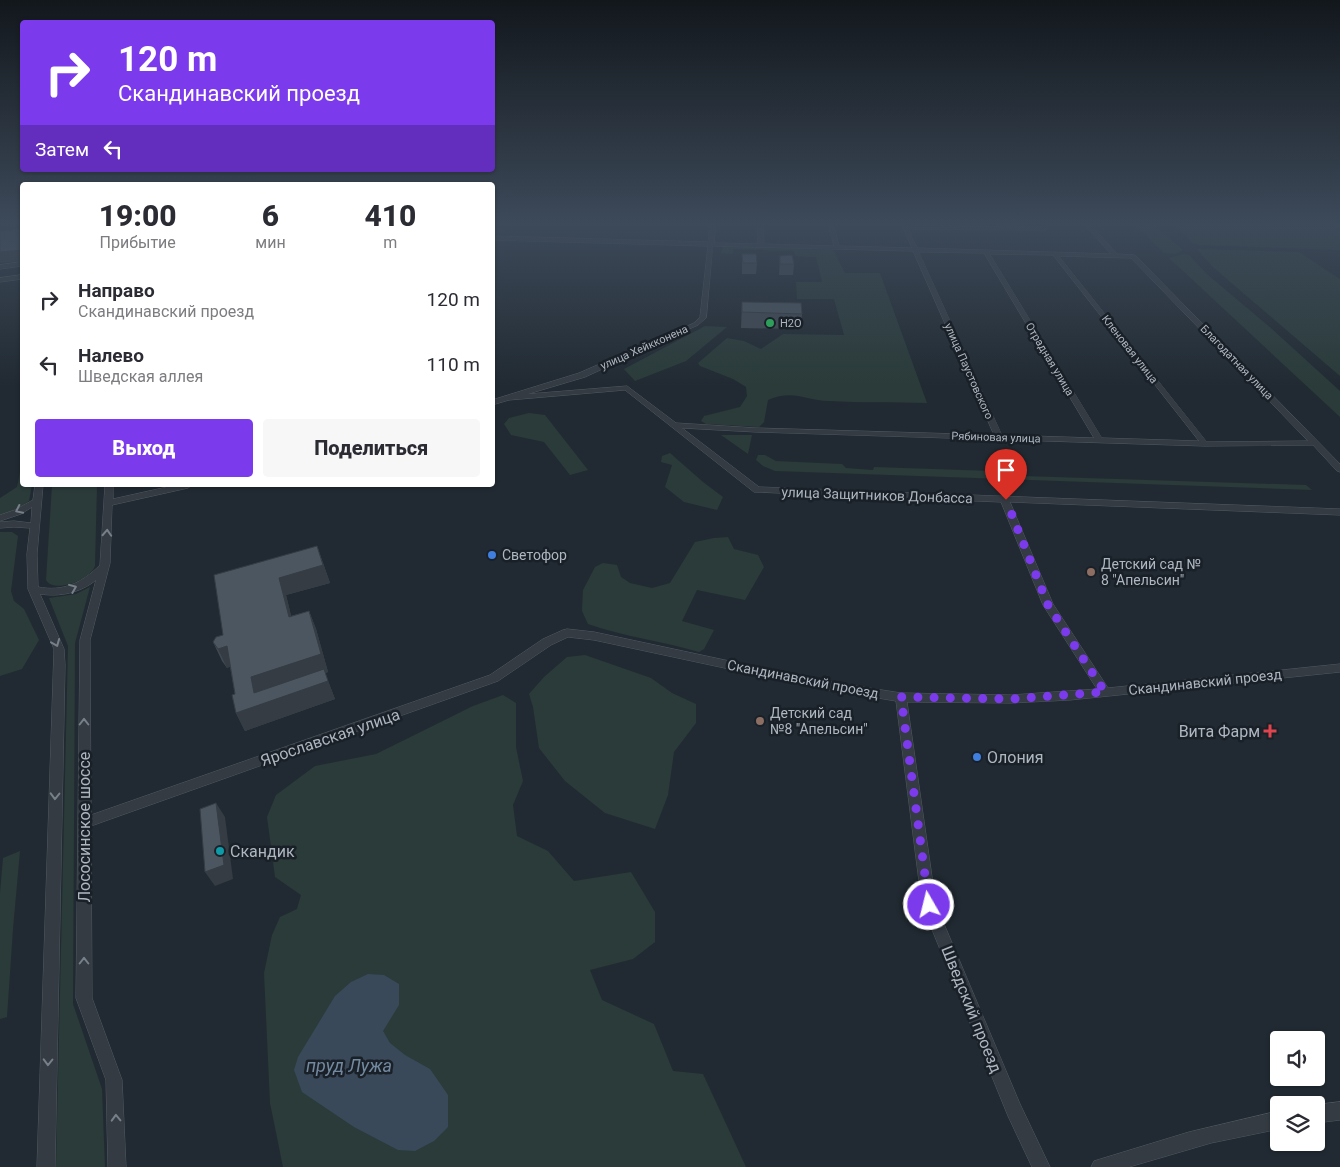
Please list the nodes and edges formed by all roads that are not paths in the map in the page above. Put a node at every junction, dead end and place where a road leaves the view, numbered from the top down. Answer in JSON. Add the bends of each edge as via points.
{"nodes":[{"id":1,"x":19,"y":277,"type":"edge"},
{"id":2,"x":707,"y":277,"type":"edge"},
{"id":3,"x":926,"y":277,"type":"edge"},
{"id":4,"x":1001,"y":277,"type":"edge"},
{"id":5,"x":1073,"y":277,"type":"edge"},
{"id":6,"x":1154,"y":277,"type":"edge"},
{"id":7,"x":0,"y":280,"type":"edge"},
{"id":8,"x":582,"y":375,"type":"junction"},
{"id":9,"x":578,"y":392,"type":"junction"},
{"id":10,"x":509,"y":398,"type":"junction"},
{"id":11,"x":495,"y":402,"type":"edge"},
{"id":12,"x":676,"y":425,"type":"junction"},
{"id":13,"x":998,"y":437,"type":"junction"},
{"id":14,"x":1099,"y":440,"type":"junction"},
{"id":15,"x":1316,"y":443,"type":"junction"},
{"id":16,"x":1205,"y":444,"type":"junction"},
{"id":17,"x":1340,"y":469,"type":"edge"},
{"id":18,"x":39,"y":487,"type":"edge"},
{"id":19,"x":109,"y":487,"type":"edge"},
{"id":20,"x":179,"y":487,"type":"edge"},
{"id":21,"x":1006,"y":500,"type":"junction"},
{"id":22,"x":37,"y":501,"type":"junction"},
{"id":23,"x":108,"y":503,"type":"junction"},
{"id":24,"x":1340,"y":512,"type":"edge"},
{"id":25,"x":0,"y":518,"type":"edge"},
{"id":26,"x":0,"y":525,"type":"edge"},
{"id":27,"x":34,"y":526,"type":"junction"},
{"id":28,"x":105,"y":563,"type":"junction"},
{"id":29,"x":33,"y":589,"type":"junction"},
{"id":30,"x":567,"y":633,"type":"joint"},
{"id":31,"x":1340,"y":668,"type":"edge"},
{"id":32,"x":1105,"y":692,"type":"junction"},
{"id":33,"x":901,"y":697,"type":"junction"},
{"id":34,"x":84,"y":823,"type":"junction"},
{"id":35,"x":1340,"y":1111,"type":"edge"},
{"id":36,"x":1325,"y":1113,"type":"edge"},
{"id":37,"x":1270,"y":1121,"type":"edge"},
{"id":38,"x":46,"y":1167,"type":"edge"},
{"id":39,"x":118,"y":1167,"type":"edge"},
{"id":40,"x":1041,"y":1167,"type":"edge"},
{"id":41,"x":1100,"y":1167,"type":"edge"}],
"edges":[{"from":1,"to":7,"type":"street"},
{"from":2,"to":8,"type":"street","name":"улица Хейкконена","via":[[703,318],[696,324]]},
{"from":3,"to":13,"type":"street","name":"улица Паустовского"},
{"from":4,"to":14,"type":"street","name":"Отрадная улица"},
{"from":5,"to":16,"type":"street","name":"Кленовая улица"},
{"from":6,"to":15,"type":"street","name":"Благодатная улица"},
{"from":8,"to":9,"type":"street","via":[[576,382]]},
{"from":8,"to":10,"type":"street","name":"улица Хейкконена"},
{"from":9,"to":10,"type":"street","name":"улица Защитников Донбасса"},
{"from":9,"to":12,"type":"street","name":"улица Защитников Донбасса","via":[[627,388]]},
{"from":10,"to":11,"type":"street","name":"улица Хейкконена"},
{"from":12,"to":13,"type":"street","name":"Рябиновая улица"},
{"from":12,"to":21,"type":"street","name":"улица Защитников Донбасса","via":[[757,490]]},
{"from":13,"to":14,"type":"street","name":"Рябиновая улица"},
{"from":14,"to":16,"type":"street","name":"Рябиновая улица"},
{"from":15,"to":16,"type":"street","name":"Рябиновая улица"},
{"from":15,"to":17,"type":"street","name":"Благодатная улица"},
{"from":18,"to":22,"type":"street","name":"Лососинское шоссе"},
{"from":19,"to":23,"type":"street","name":"Лососинское шоссе"},
{"from":20,"to":23,"type":"street"},
{"from":21,"to":24,"type":"street","name":"улица Защитников Донбасса"},
{"from":21,"to":32,"type":"street","via":[[1048,605]]},
{"from":22,"to":25,"type":"street","one_way":true},
{"from":22,"to":27,"type":"street","name":"Лососинское шоссе"},
{"from":28,"to":23,"type":"street","name":"Лососинское шоссе","one_way":true},
{"from":26,"to":27,"type":"street"},
{"from":27,"to":29,"type":"street","name":"Лососинское шоссе"},
{"from":29,"to":28,"type":"street","one_way":true,"via":[[48,593],[71,589],[91,580]]},
{"from":34,"to":28,"type":"street","name":"Лососинское шоссе","one_way":true,"via":[[84,640]]},
{"from":29,"to":38,"type":"street","name":"Лососинское шоссе","one_way":true,"via":[[59,649]]},
{"from":30,"to":33,"type":"street","name":"Скандинавский проезд","via":[[818,684]]},
{"from":30,"to":34,"type":"street","name":"Ярославская улица","via":[[547,642],[494,678]]},
{"from":31,"to":32,"type":"street","name":"Скандинавский проезд"},
{"from":32,"to":33,"type":"street","name":"Скандинавский проезд","via":[[1012,699]]},
{"from":33,"to":40,"type":"street","name":"Шведский проезд","via":[[929,905]]},
{"from":39,"to":34,"type":"street","name":"Лососинское шоссе","one_way":true,"via":[[114,1080],[84,998]]},
{"from":35,"to":36,"type":"street"},
{"from":37,"to":41,"type":"street"}]}
